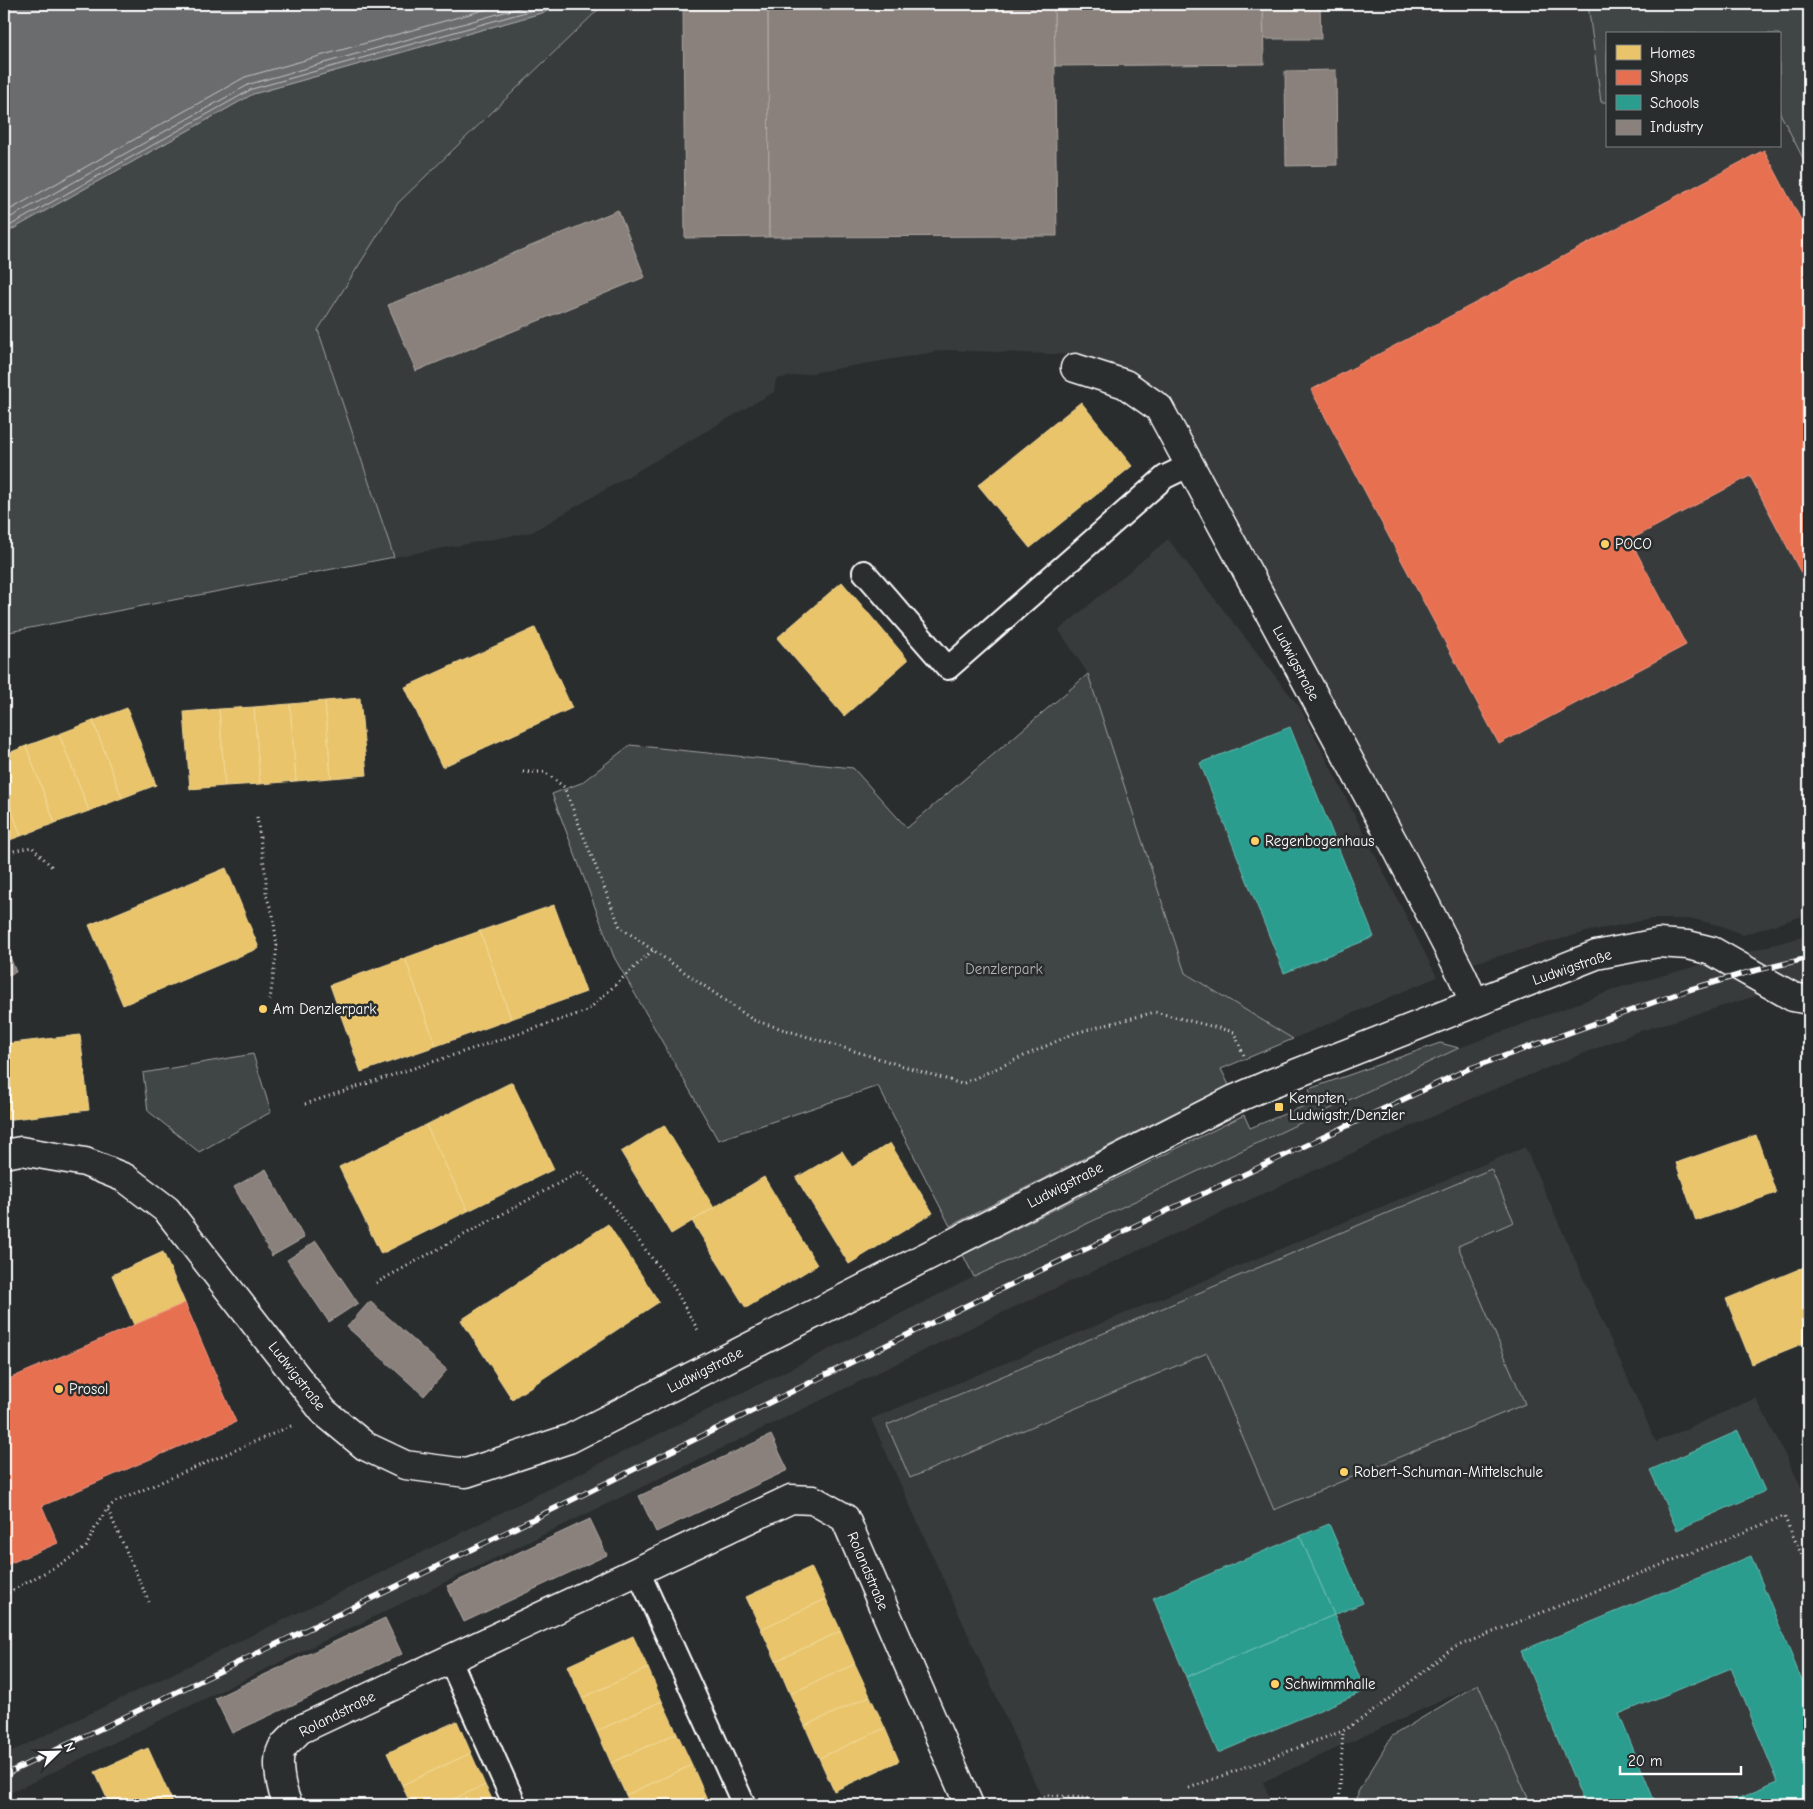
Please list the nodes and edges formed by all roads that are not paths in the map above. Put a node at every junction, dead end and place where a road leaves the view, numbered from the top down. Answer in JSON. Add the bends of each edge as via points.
{"nodes":[{"id":1,"x":1075,"y":368,"type":"dead end"},
{"id":2,"x":1190,"y":465,"type":"junction"},
{"id":3,"x":864,"y":572,"type":"dead end"},
{"id":4,"x":1474,"y":1002,"type":"junction"},
{"id":5,"x":1804,"y":1002,"type":"edge"},
{"id":6,"x":4,"y":1154,"type":"edge"},
{"id":7,"x":638,"y":1571,"type":"junction"},
{"id":8,"x":450,"y":1660,"type":"junction"},
{"id":9,"x":288,"y":1805,"type":"edge"},
{"id":10,"x":516,"y":1805,"type":"edge"},
{"id":11,"x":744,"y":1805,"type":"edge"},
{"id":12,"x":969,"y":1805,"type":"edge"}],
"edges":[{"from":1,"to":2,"type":"street","name":"Ludwigstraße","via":[[1125,384],[1159,408]]},
{"from":2,"to":3,"type":"lane","via":[[1165,477],[948,668]]},
{"from":2,"to":4,"type":"street","name":"Ludwigstraße","via":[[1398,851]]},
{"from":4,"to":5,"type":"street","name":"Ludwigstraße","via":[[1596,955],[1658,943],[1712,951]]},
{"from":4,"to":6,"type":"street","name":"Ludwigstraße","via":[[1235,1099],[570,1440],[466,1473],[405,1465],[365,1446],[324,1412],[167,1210],[125,1178],[84,1162],[21,1151]]},
{"from":7,"to":8,"type":"street","name":"Rolandstraße"},
{"from":7,"to":11,"type":"lane"},
{"from":7,"to":12,"type":"street","name":"Rolandstraße","via":[[791,1500],[813,1500],[845,1518]]},
{"from":8,"to":9,"type":"street","name":"Rolandstraße","via":[[299,1730],[281,1749],[279,1772]]},
{"from":8,"to":10,"type":"lane"}]}
